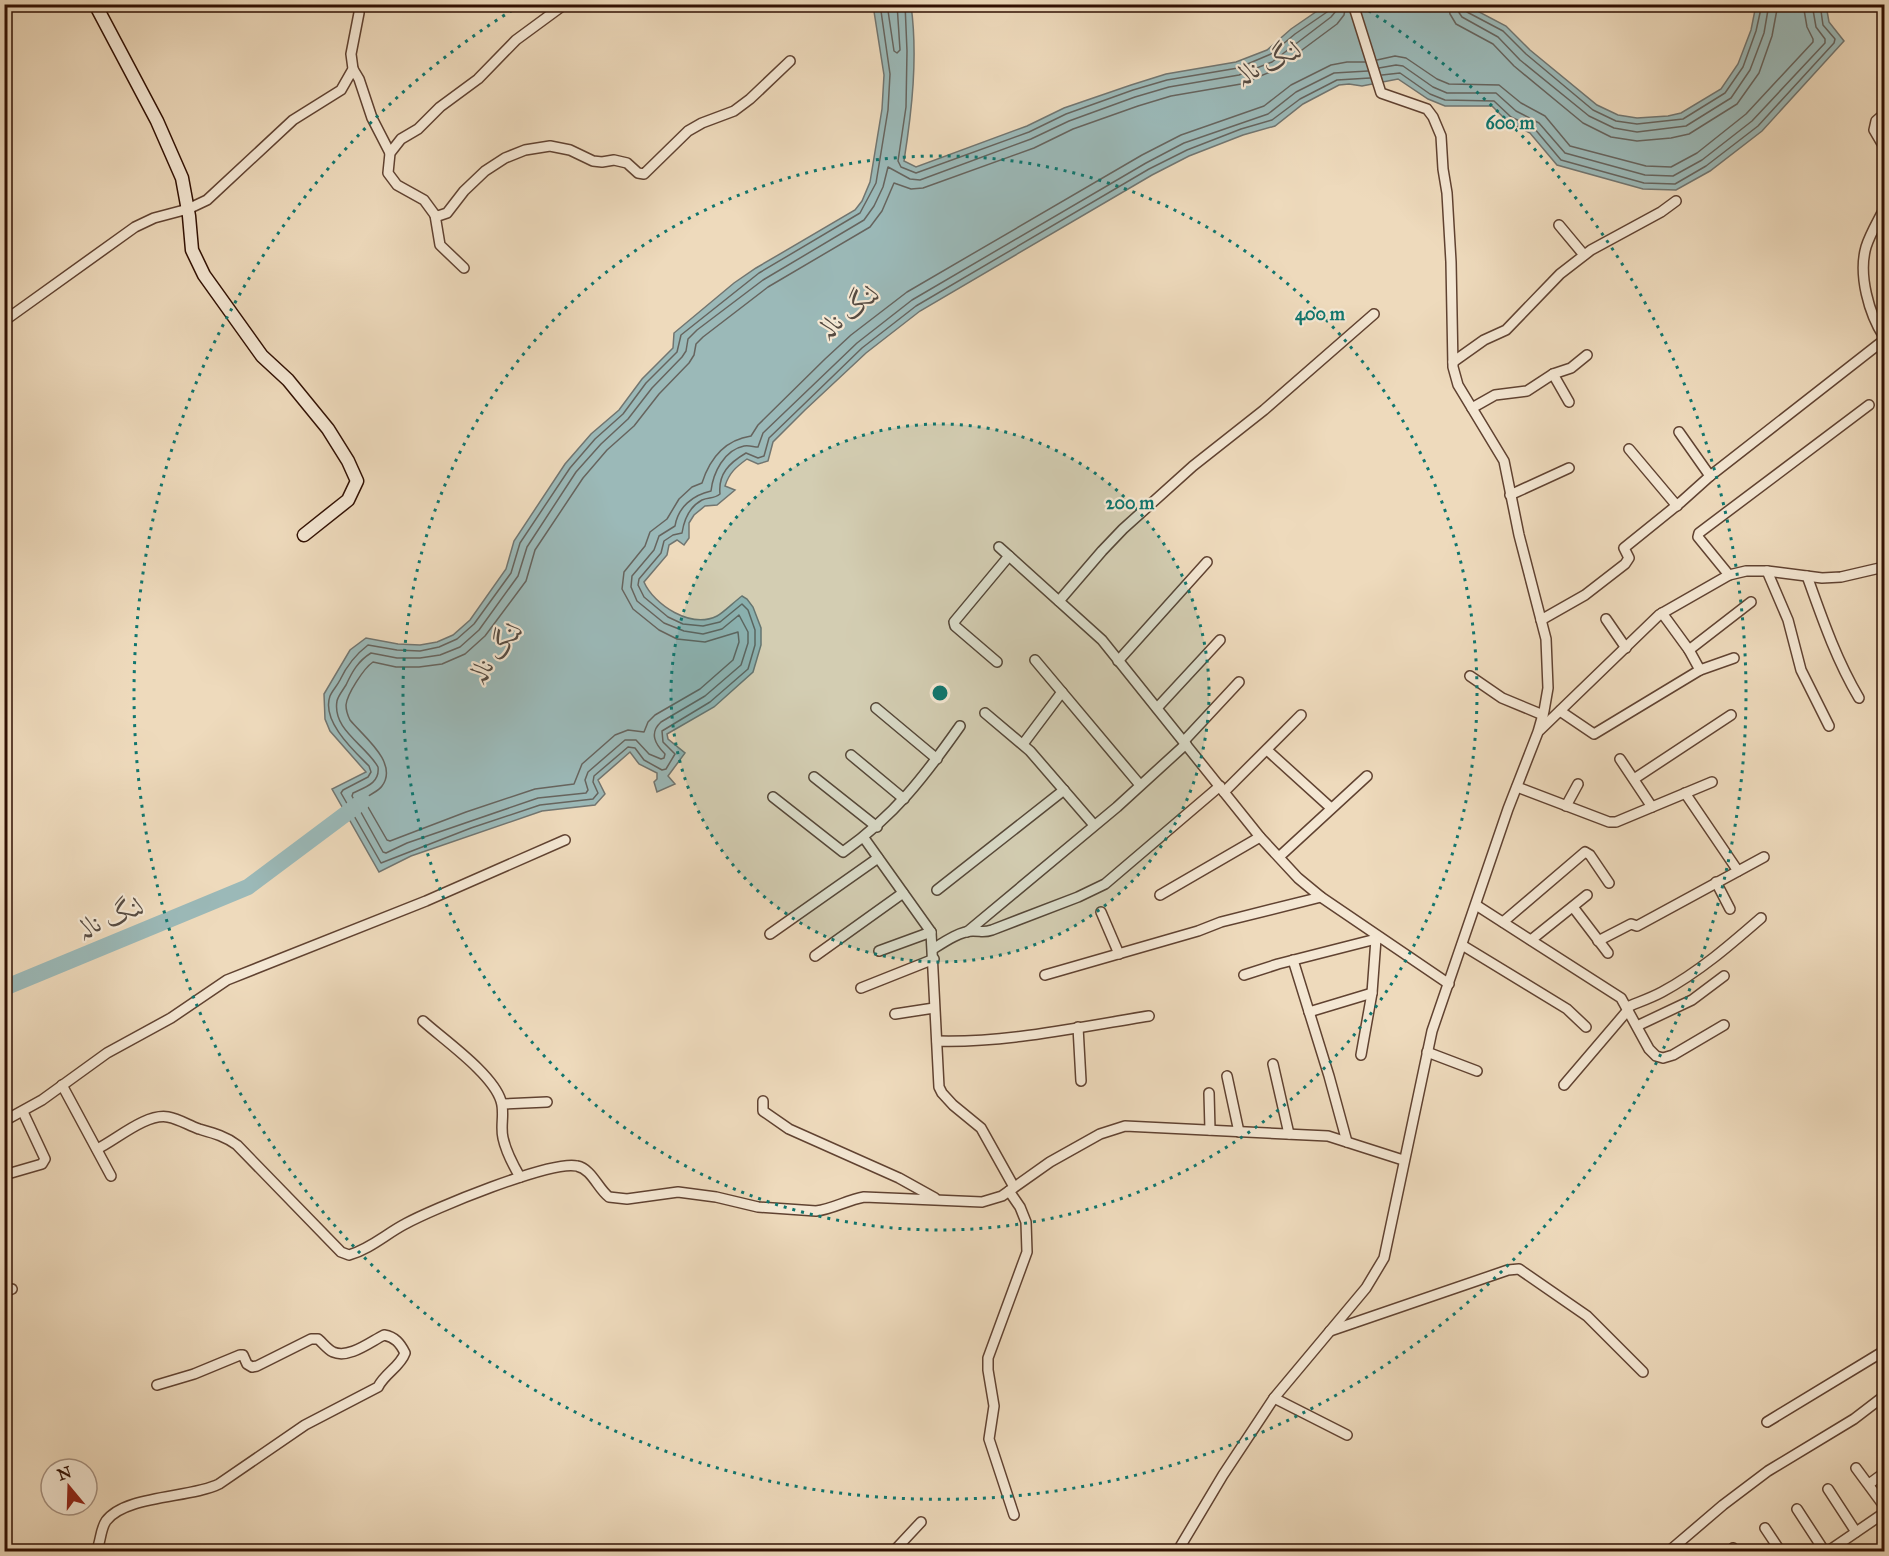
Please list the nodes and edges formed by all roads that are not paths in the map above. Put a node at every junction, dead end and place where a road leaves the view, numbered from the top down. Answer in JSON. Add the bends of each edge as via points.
{"nodes":[{"id":1,"x":95,"y":4,"type":"edge"},
{"id":2,"x":359,"y":4,"type":"edge"},
{"id":3,"x":565,"y":4,"type":"edge"},
{"id":4,"x":1353,"y":4,"type":"edge"},
{"id":5,"x":790,"y":61,"type":"dead end"},
{"id":6,"x":353,"y":69,"type":"junction"},
{"id":7,"x":1884,"y":114,"type":"edge"},
{"id":8,"x":1884,"y":147,"type":"edge"},
{"id":9,"x":390,"y":153,"type":"junction"},
{"id":10,"x":1676,"y":201,"type":"dead end"},
{"id":11,"x":188,"y":209,"type":"junction"},
{"id":12,"x":1884,"y":209,"type":"edge"},
{"id":13,"x":435,"y":215,"type":"junction"},
{"id":14,"x":1559,"y":225,"type":"dead end"},
{"id":15,"x":1584,"y":255,"type":"junction"},
{"id":16,"x":464,"y":268,"type":"dead end"},
{"id":17,"x":1374,"y":314,"type":"dead end"},
{"id":18,"x":4,"y":321,"type":"edge"},
{"id":19,"x":1884,"y":338,"type":"edge"},
{"id":20,"x":1587,"y":355,"type":"dead end"},
{"id":21,"x":1453,"y":362,"type":"junction"},
{"id":22,"x":1552,"y":374,"type":"junction"},
{"id":23,"x":1569,"y":402,"type":"dead end"},
{"id":24,"x":1869,"y":405,"type":"dead end"},
{"id":25,"x":1472,"y":408,"type":"junction"},
{"id":26,"x":1679,"y":432,"type":"dead end"},
{"id":27,"x":1629,"y":449,"type":"dead end"},
{"id":28,"x":1569,"y":468,"type":"dead end"},
{"id":29,"x":1710,"y":476,"type":"junction"},
{"id":30,"x":1510,"y":495,"type":"junction"},
{"id":31,"x":1677,"y":506,"type":"junction"},
{"id":32,"x":304,"y":535,"type":"dead end"},
{"id":33,"x":999,"y":547,"type":"dead end"},
{"id":34,"x":1009,"y":556,"type":"junction"},
{"id":35,"x":1207,"y":562,"type":"dead end"},
{"id":36,"x":1884,"y":567,"type":"edge"},
{"id":37,"x":1767,"y":572,"type":"junction"},
{"id":38,"x":1729,"y":575,"type":"junction"},
{"id":39,"x":1807,"y":576,"type":"junction"},
{"id":40,"x":1059,"y":601,"type":"junction"},
{"id":41,"x":1751,"y":602,"type":"dead end"},
{"id":42,"x":1662,"y":614,"type":"junction"},
{"id":43,"x":1606,"y":619,"type":"dead end"},
{"id":44,"x":1541,"y":620,"type":"junction"},
{"id":45,"x":1220,"y":639,"type":"dead end"},
{"id":46,"x":1626,"y":648,"type":"junction"},
{"id":47,"x":1689,"y":650,"type":"junction"},
{"id":48,"x":1734,"y":658,"type":"dead end"},
{"id":49,"x":1035,"y":660,"type":"dead end"},
{"id":50,"x":1118,"y":661,"type":"junction"},
{"id":51,"x":998,"y":662,"type":"dead end"},
{"id":52,"x":1701,"y":670,"type":"junction"},
{"id":53,"x":1470,"y":676,"type":"dead end"},
{"id":54,"x":1239,"y":682,"type":"dead end"},
{"id":55,"x":1062,"y":692,"type":"junction"},
{"id":56,"x":1859,"y":698,"type":"dead end"},
{"id":57,"x":876,"y":708,"type":"dead end"},
{"id":58,"x":1157,"y":708,"type":"junction"},
{"id":59,"x":1560,"y":711,"type":"junction"},
{"id":60,"x":986,"y":713,"type":"dead end"},
{"id":61,"x":1301,"y":715,"type":"dead end"},
{"id":62,"x":1543,"y":715,"type":"junction"},
{"id":63,"x":1731,"y":715,"type":"dead end"},
{"id":64,"x":960,"y":726,"type":"dead end"},
{"id":65,"x":1829,"y":726,"type":"dead end"},
{"id":66,"x":1538,"y":732,"type":"junction"},
{"id":67,"x":1185,"y":743,"type":"junction"},
{"id":68,"x":1023,"y":744,"type":"junction"},
{"id":69,"x":1268,"y":750,"type":"junction"},
{"id":70,"x":851,"y":755,"type":"dead end"},
{"id":71,"x":937,"y":759,"type":"junction"},
{"id":72,"x":1620,"y":759,"type":"dead end"},
{"id":73,"x":1367,"y":776,"type":"dead end"},
{"id":74,"x":814,"y":777,"type":"dead end"},
{"id":75,"x":1634,"y":779,"type":"junction"},
{"id":76,"x":1712,"y":782,"type":"dead end"},
{"id":77,"x":1578,"y":784,"type":"dead end"},
{"id":78,"x":1140,"y":785,"type":"junction"},
{"id":79,"x":1517,"y":787,"type":"junction"},
{"id":80,"x":1222,"y":789,"type":"junction"},
{"id":81,"x":1064,"y":790,"type":"junction"},
{"id":82,"x":1685,"y":794,"type":"junction"},
{"id":83,"x":773,"y":797,"type":"dead end"},
{"id":84,"x":904,"y":799,"type":"junction"},
{"id":85,"x":1566,"y":806,"type":"junction"},
{"id":86,"x":1652,"y":807,"type":"junction"},
{"id":87,"x":1331,"y":808,"type":"junction"},
{"id":88,"x":1094,"y":825,"type":"junction"},
{"id":89,"x":877,"y":827,"type":"junction"},
{"id":90,"x":1260,"y":837,"type":"junction"},
{"id":91,"x":864,"y":838,"type":"junction"},
{"id":92,"x":565,"y":840,"type":"dead end"},
{"id":93,"x":1279,"y":857,"type":"junction"},
{"id":94,"x":1764,"y":857,"type":"dead end"},
{"id":95,"x":878,"y":858,"type":"junction"},
{"id":96,"x":1738,"y":871,"type":"junction"},
{"id":97,"x":1716,"y":882,"type":"junction"},
{"id":98,"x":1609,"y":883,"type":"dead end"},
{"id":99,"x":937,"y":890,"type":"dead end"},
{"id":100,"x":903,"y":893,"type":"junction"},
{"id":101,"x":1160,"y":895,"type":"dead end"},
{"id":102,"x":1587,"y":895,"type":"dead end"},
{"id":103,"x":1321,"y":897,"type":"junction"},
{"id":104,"x":1476,"y":905,"type":"junction"},
{"id":105,"x":1573,"y":907,"type":"junction"},
{"id":106,"x":1730,"y":909,"type":"dead end"},
{"id":107,"x":1101,"y":912,"type":"dead end"},
{"id":108,"x":1761,"y":918,"type":"dead end"},
{"id":109,"x":1503,"y":922,"type":"junction"},
{"id":110,"x":931,"y":932,"type":"junction"},
{"id":111,"x":967,"y":932,"type":"junction"},
{"id":112,"x":770,"y":934,"type":"dead end"},
{"id":113,"x":1378,"y":939,"type":"junction"},
{"id":114,"x":1531,"y":940,"type":"junction"},
{"id":115,"x":1598,"y":941,"type":"junction"},
{"id":116,"x":1462,"y":945,"type":"junction"},
{"id":117,"x":879,"y":951,"type":"dead end"},
{"id":118,"x":1608,"y":953,"type":"dead end"},
{"id":119,"x":934,"y":954,"type":"junction"},
{"id":120,"x":1119,"y":954,"type":"junction"},
{"id":121,"x":815,"y":956,"type":"dead end"},
{"id":122,"x":1293,"y":960,"type":"junction"},
{"id":123,"x":1045,"y":975,"type":"dead end"},
{"id":124,"x":1244,"y":975,"type":"dead end"},
{"id":125,"x":1724,"y":976,"type":"dead end"},
{"id":126,"x":1449,"y":984,"type":"junction"},
{"id":127,"x":861,"y":988,"type":"dead end"},
{"id":128,"x":1372,"y":993,"type":"junction"},
{"id":129,"x":934,"y":1008,"type":"junction"},
{"id":130,"x":1628,"y":1009,"type":"junction"},
{"id":131,"x":1309,"y":1012,"type":"junction"},
{"id":132,"x":895,"y":1014,"type":"dead end"},
{"id":133,"x":1149,"y":1016,"type":"dead end"},
{"id":134,"x":423,"y":1021,"type":"dead end"},
{"id":135,"x":1724,"y":1025,"type":"dead end"},
{"id":136,"x":1636,"y":1026,"type":"junction"},
{"id":137,"x":1078,"y":1027,"type":"junction"},
{"id":138,"x":1586,"y":1027,"type":"dead end"},
{"id":139,"x":937,"y":1041,"type":"junction"},
{"id":140,"x":1427,"y":1052,"type":"junction"},
{"id":141,"x":1361,"y":1056,"type":"dead end"},
{"id":142,"x":1273,"y":1064,"type":"dead end"},
{"id":143,"x":1477,"y":1071,"type":"dead end"},
{"id":144,"x":1227,"y":1076,"type":"dead end"},
{"id":145,"x":1081,"y":1081,"type":"dead end"},
{"id":146,"x":62,"y":1085,"type":"junction"},
{"id":147,"x":1564,"y":1085,"type":"dead end"},
{"id":148,"x":1209,"y":1093,"type":"dead end"},
{"id":149,"x":763,"y":1101,"type":"dead end"},
{"id":150,"x":547,"y":1102,"type":"dead end"},
{"id":151,"x":502,"y":1104,"type":"junction"},
{"id":152,"x":23,"y":1112,"type":"junction"},
{"id":153,"x":4,"y":1121,"type":"edge"},
{"id":154,"x":1210,"y":1130,"type":"junction"},
{"id":155,"x":1239,"y":1132,"type":"junction"},
{"id":156,"x":1289,"y":1134,"type":"junction"},
{"id":157,"x":1347,"y":1142,"type":"junction"},
{"id":158,"x":97,"y":1149,"type":"junction"},
{"id":159,"x":1403,"y":1160,"type":"junction"},
{"id":160,"x":4,"y":1175,"type":"edge"},
{"id":161,"x":111,"y":1176,"type":"dead end"},
{"id":162,"x":520,"y":1177,"type":"junction"},
{"id":163,"x":1012,"y":1189,"type":"junction"},
{"id":164,"x":937,"y":1199,"type":"junction"},
{"id":165,"x":1328,"y":1332,"type":"junction"},
{"id":166,"x":1884,"y":1351,"type":"edge"},
{"id":167,"x":1643,"y":1372,"type":"dead end"},
{"id":168,"x":157,"y":1385,"type":"dead end"},
{"id":169,"x":1884,"y":1396,"type":"edge"},
{"id":170,"x":1274,"y":1398,"type":"junction"},
{"id":171,"x":1767,"y":1422,"type":"dead end"},
{"id":172,"x":1347,"y":1435,"type":"dead end"},
{"id":173,"x":1856,"y":1468,"type":"dead end"},
{"id":174,"x":1884,"y":1473,"type":"edge"},
{"id":175,"x":1869,"y":1485,"type":"junction"},
{"id":176,"x":1828,"y":1489,"type":"dead end"},
{"id":177,"x":1884,"y":1506,"type":"edge"},
{"id":178,"x":1797,"y":1509,"type":"dead end"},
{"id":179,"x":1884,"y":1513,"type":"edge"},
{"id":180,"x":1014,"y":1515,"type":"dead end"},
{"id":181,"x":921,"y":1522,"type":"dead end"},
{"id":182,"x":1765,"y":1528,"type":"dead end"},
{"id":183,"x":1856,"y":1532,"type":"junction"},
{"id":184,"x":96,"y":1551,"type":"edge"},
{"id":185,"x":893,"y":1551,"type":"edge"},
{"id":186,"x":1177,"y":1551,"type":"edge"},
{"id":187,"x":1668,"y":1551,"type":"edge"},
{"id":188,"x":1780,"y":1551,"type":"edge"},
{"id":189,"x":1826,"y":1551,"type":"edge"}],
"edges":[{"from":1,"to":11,"type":"street","via":[[157,121],[182,178]]},
{"from":2,"to":6,"type":"street","via":[[351,54]]},
{"from":3,"to":9,"type":"street","via":[[516,40],[478,79],[406,135]]},
{"from":4,"to":21,"type":"street","via":[[1381,93],[1427,109],[1441,136],[1448,205]]},
{"from":5,"to":13,"type":"street","via":[[734,111],[687,130],[644,174],[627,163],[593,160],[570,150],[550,146],[525,150],[485,171],[447,213]]},
{"from":6,"to":9,"type":"street"},
{"from":6,"to":11,"type":"street","via":[[341,90],[293,120],[217,192]]},
{"from":7,"to":8,"type":"street","via":[[1875,121],[1874,130]]},
{"from":9,"to":13,"type":"street","via":[[390,178],[424,200]]},
{"from":10,"to":15,"type":"street"},
{"from":11,"to":18,"type":"street","via":[[135,227]]},
{"from":11,"to":32,"type":"street","via":[[192,250],[204,275],[262,356],[288,380],[328,429],[357,481],[348,500]]},
{"from":12,"to":19,"type":"street","via":[[1865,249],[1863,271],[1871,313]]},
{"from":13,"to":16,"type":"street","via":[[440,245]]},
{"from":14,"to":15,"type":"street"},
{"from":15,"to":21,"type":"street","via":[[1506,330]]},
{"from":17,"to":40,"type":"street","via":[[1123,529]]},
{"from":19,"to":29,"type":"street"},
{"from":20,"to":22,"type":"street","via":[[1571,368]]},
{"from":21,"to":25,"type":"street","via":[[1458,385]]},
{"from":22,"to":23,"type":"street"},
{"from":22,"to":25,"type":"street","via":[[1527,391],[1495,395]]},
{"from":24,"to":38,"type":"street","via":[[1699,533],[1698,537]]},
{"from":25,"to":30,"type":"street","via":[[1504,461]]},
{"from":26,"to":29,"type":"street"},
{"from":27,"to":31,"type":"street"},
{"from":28,"to":30,"type":"street"},
{"from":29,"to":31,"type":"street"},
{"from":30,"to":44,"type":"street"},
{"from":31,"to":44,"type":"street","via":[[1624,548],[1629,558],[1625,564],[1585,596]]},
{"from":33,"to":34,"type":"street"},
{"from":34,"to":40,"type":"street"},
{"from":34,"to":51,"type":"street","via":[[954,622]]},
{"from":35,"to":50,"type":"street"},
{"from":36,"to":39,"type":"street","via":[[1841,577]]},
{"from":37,"to":38,"type":"street"},
{"from":37,"to":39,"type":"street"},
{"from":37,"to":65,"type":"street","via":[[1785,611],[1801,670]]},
{"from":38,"to":42,"type":"street"},
{"from":39,"to":56,"type":"street","via":[[1829,639]]},
{"from":40,"to":50,"type":"street","via":[[1102,640]]},
{"from":41,"to":47,"type":"street"},
{"from":42,"to":46,"type":"street"},
{"from":42,"to":47,"type":"street"},
{"from":43,"to":46,"type":"street"},
{"from":44,"to":62,"type":"street","via":[[1548,688]]},
{"from":45,"to":58,"type":"street"},
{"from":46,"to":59,"type":"street"},
{"from":47,"to":52,"type":"street"},
{"from":48,"to":52,"type":"street"},
{"from":49,"to":55,"type":"street"},
{"from":50,"to":58,"type":"street"},
{"from":52,"to":59,"type":"street","via":[[1594,734]]},
{"from":53,"to":62,"type":"street","via":[[1502,698]]},
{"from":54,"to":67,"type":"street"},
{"from":55,"to":68,"type":"street"},
{"from":55,"to":78,"type":"street"},
{"from":57,"to":71,"type":"street"},
{"from":58,"to":67,"type":"street"},
{"from":59,"to":66,"type":"street"},
{"from":60,"to":68,"type":"street"},
{"from":61,"to":69,"type":"street"},
{"from":62,"to":66,"type":"street"},
{"from":63,"to":75,"type":"street"},
{"from":64,"to":71,"type":"street"},
{"from":66,"to":79,"type":"street"},
{"from":67,"to":78,"type":"street"},
{"from":67,"to":80,"type":"street"},
{"from":68,"to":81,"type":"street"},
{"from":69,"to":80,"type":"street"},
{"from":69,"to":87,"type":"street"},
{"from":70,"to":84,"type":"street"},
{"from":71,"to":84,"type":"street"},
{"from":72,"to":75,"type":"street"},
{"from":73,"to":87,"type":"street"},
{"from":74,"to":89,"type":"street"},
{"from":75,"to":86,"type":"street"},
{"from":76,"to":82,"type":"street"},
{"from":77,"to":85,"type":"street"},
{"from":78,"to":88,"type":"street"},
{"from":79,"to":85,"type":"street"},
{"from":79,"to":104,"type":"street"},
{"from":80,"to":90,"type":"street"},
{"from":80,"to":111,"type":"street","via":[[1105,884],[992,930]]},
{"from":81,"to":88,"type":"street"},
{"from":81,"to":99,"type":"street"},
{"from":82,"to":86,"type":"street"},
{"from":82,"to":96,"type":"street"},
{"from":83,"to":91,"type":"street","via":[[843,852]]},
{"from":84,"to":89,"type":"street"},
{"from":85,"to":86,"type":"street","via":[[1609,822]]},
{"from":87,"to":93,"type":"street"},
{"from":88,"to":111,"type":"street"},
{"from":89,"to":91,"type":"street"},
{"from":90,"to":93,"type":"street"},
{"from":90,"to":101,"type":"street"},
{"from":91,"to":95,"type":"street"},
{"from":92,"to":146,"type":"street","via":[[426,902],[227,980]]},
{"from":93,"to":103,"type":"street"},
{"from":94,"to":96,"type":"street"},
{"from":95,"to":100,"type":"street"},
{"from":95,"to":112,"type":"street"},
{"from":96,"to":97,"type":"street"},
{"from":97,"to":106,"type":"street"},
{"from":97,"to":115,"type":"street","via":[[1637,926],[1631,924]]},
{"from":98,"to":109,"type":"street","via":[[1585,852]]},
{"from":100,"to":110,"type":"street"},
{"from":100,"to":121,"type":"street"},
{"from":102,"to":105,"type":"street"},
{"from":103,"to":113,"type":"street"},
{"from":103,"to":120,"type":"street","via":[[1221,922]]},
{"from":104,"to":109,"type":"street"},
{"from":104,"to":116,"type":"street"},
{"from":105,"to":114,"type":"street"},
{"from":105,"to":115,"type":"street"},
{"from":107,"to":120,"type":"street"},
{"from":108,"to":130,"type":"street","via":[[1718,956]]},
{"from":109,"to":114,"type":"street"},
{"from":110,"to":117,"type":"street"},
{"from":110,"to":119,"type":"street"},
{"from":111,"to":119,"type":"street"},
{"from":113,"to":122,"type":"street"},
{"from":113,"to":126,"type":"street"},
{"from":113,"to":128,"type":"street"},
{"from":114,"to":130,"type":"street","via":[[1621,998]]},
{"from":115,"to":118,"type":"street"},
{"from":116,"to":126,"type":"street"},
{"from":116,"to":138,"type":"street","via":[[1567,1009]]},
{"from":119,"to":127,"type":"street"},
{"from":119,"to":129,"type":"street"},
{"from":120,"to":123,"type":"street"},
{"from":122,"to":124,"type":"street"},
{"from":122,"to":131,"type":"street"},
{"from":125,"to":136,"type":"street","via":[[1686,1004]]},
{"from":126,"to":140,"type":"street"},
{"from":128,"to":131,"type":"street"},
{"from":128,"to":141,"type":"street"},
{"from":129,"to":132,"type":"street"},
{"from":129,"to":139,"type":"street"},
{"from":130,"to":136,"type":"street"},
{"from":130,"to":147,"type":"street"},
{"from":131,"to":157,"type":"street"},
{"from":133,"to":137,"type":"street"},
{"from":134,"to":151,"type":"street","via":[[486,1076]]},
{"from":135,"to":136,"type":"street","via":[[1663,1058],[1649,1049]]},
{"from":137,"to":139,"type":"street","via":[[983,1040]]},
{"from":137,"to":145,"type":"street"},
{"from":139,"to":163,"type":"street","via":[[942,1093],[981,1128]]},
{"from":140,"to":143,"type":"street"},
{"from":140,"to":159,"type":"street"},
{"from":142,"to":156,"type":"street"},
{"from":144,"to":155,"type":"street"},
{"from":146,"to":152,"type":"street"},
{"from":146,"to":158,"type":"street"},
{"from":148,"to":154,"type":"street"},
{"from":149,"to":164,"type":"street","via":[[763,1111],[789,1129]]},
{"from":150,"to":151,"type":"street"},
{"from":151,"to":162,"type":"street","via":[[502,1137]]},
{"from":152,"to":153,"type":"street"},
{"from":152,"to":160,"type":"street","via":[[45,1159],[42,1164]]},
{"from":154,"to":155,"type":"street"},
{"from":154,"to":163,"type":"street","via":[[1125,1126],[1100,1134]]},
{"from":155,"to":156,"type":"street"},
{"from":156,"to":157,"type":"street","via":[[1328,1136]]},
{"from":157,"to":159,"type":"street"},
{"from":158,"to":161,"type":"street"},
{"from":158,"to":162,"type":"street","via":[[145,1122],[162,1117],[218,1134],[237,1145],[341,1252],[349,1255],[405,1224]]},
{"from":159,"to":165,"type":"street","via":[[1384,1258],[1366,1288]]},
{"from":162,"to":164,"type":"street","via":[[566,1165],[578,1166],[609,1197],[627,1199],[678,1192],[758,1208],[816,1211],[864,1197]]},
{"from":163,"to":164,"type":"street","via":[[982,1202]]},
{"from":163,"to":180,"type":"street","via":[[1026,1222],[1027,1252],[988,1358],[988,1370],[994,1406],[989,1439]]},
{"from":165,"to":167,"type":"street","via":[[1519,1269],[1587,1316]]},
{"from":165,"to":170,"type":"street"},
{"from":166,"to":171,"type":"street"},
{"from":168,"to":184,"type":"street","via":[[240,1354],[247,1364],[257,1366],[311,1339],[318,1339],[336,1353],[349,1352],[384,1335],[399,1343],[405,1353],[378,1387],[305,1425],[219,1484],[124,1508],[108,1518]]},
{"from":169,"to":187,"type":"street","via":[[1854,1419],[1767,1471]]},
{"from":170,"to":172,"type":"street"},
{"from":170,"to":186,"type":"street"},
{"from":173,"to":175,"type":"street"},
{"from":174,"to":175,"type":"street"},
{"from":175,"to":177,"type":"street"},
{"from":176,"to":183,"type":"street"},
{"from":178,"to":189,"type":"street"},
{"from":179,"to":183,"type":"street"},
{"from":181,"to":185,"type":"street"},
{"from":182,"to":188,"type":"street"},
{"from":183,"to":189,"type":"street"}]}
